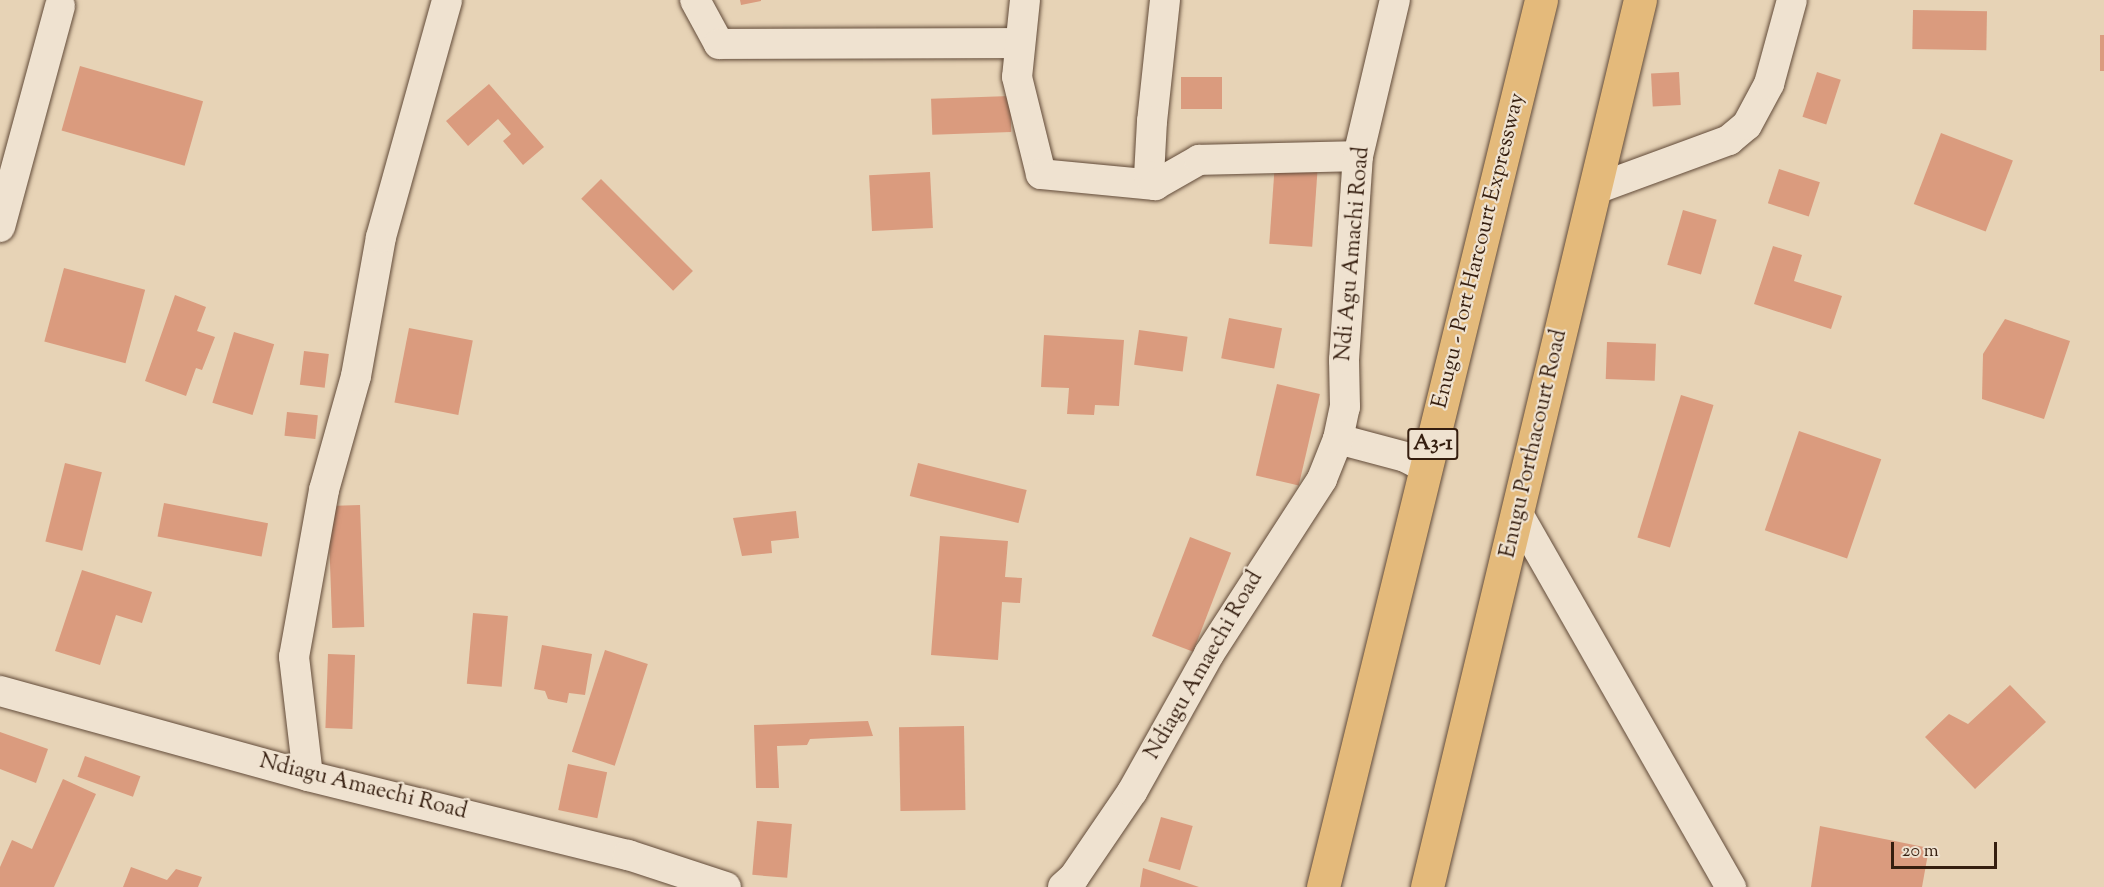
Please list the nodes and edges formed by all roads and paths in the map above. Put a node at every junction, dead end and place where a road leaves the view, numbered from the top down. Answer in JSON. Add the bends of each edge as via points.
{"nodes":[{"id":1,"x":447,"y":0,"type":"edge"},
{"id":2,"x":695,"y":0,"type":"edge"},
{"id":3,"x":1025,"y":0,"type":"edge"},
{"id":4,"x":1165,"y":0,"type":"edge"},
{"id":5,"x":1395,"y":0,"type":"edge"},
{"id":6,"x":1541,"y":0,"type":"edge"},
{"id":7,"x":1640,"y":0,"type":"edge"},
{"id":8,"x":1792,"y":0,"type":"edge"},
{"id":9,"x":60,"y":6,"type":"dead end"},
{"id":10,"x":1020,"y":43,"type":"junction"},
{"id":11,"x":1358,"y":156,"type":"junction"},
{"id":12,"x":1155,"y":185,"type":"junction"},
{"id":13,"x":1596,"y":189,"type":"junction"},
{"id":14,"x":0,"y":227,"type":"edge"},
{"id":15,"x":1338,"y":439,"type":"junction"},
{"id":16,"x":1427,"y":468,"type":"junction"},
{"id":17,"x":1518,"y":514,"type":"junction"},
{"id":18,"x":0,"y":691,"type":"edge"},
{"id":19,"x":308,"y":776,"type":"junction"},
{"id":20,"x":726,"y":887,"type":"edge"},
{"id":21,"x":1063,"y":887,"type":"edge"},
{"id":22,"x":1323,"y":887,"type":"edge"},
{"id":23,"x":1427,"y":887,"type":"edge"},
{"id":24,"x":1731,"y":887,"type":"edge"}],
"edges":[{"from":1,"to":19,"type":"street","via":[[381,237],[356,376],[324,490],[294,657]]},
{"from":2,"to":10,"type":"street","via":[[719,44]]},
{"from":3,"to":10,"type":"street"},
{"from":4,"to":12,"type":"street","via":[[1149,176]]},
{"from":5,"to":11,"type":"street","name":"Ndi Agu Amachi Road"},
{"from":6,"to":16,"type":"highway","name":"Enugu - Port Harcourt Expressway","number":"A3-1"},
{"from":7,"to":13,"type":"highway","name":"Enugu Porthacourt Road"},
{"from":8,"to":13,"type":"street","via":[[1769,84],[1747,124],[1729,140]]},
{"from":9,"to":14,"type":"street"},
{"from":10,"to":12,"type":"street","via":[[1017,77],[1041,174]]},
{"from":11,"to":12,"type":"street","via":[[1199,160]]},
{"from":11,"to":15,"type":"street","name":"Ndi Agu Amachi Road","via":[[1344,360],[1345,407]]},
{"from":13,"to":17,"type":"highway","name":"Enugu Porthacourt Road"},
{"from":15,"to":16,"type":"street","via":[[1405,457]]},
{"from":15,"to":21,"type":"street","name":"Ndiagu Amaechi Road","via":[[1322,479],[1209,654],[1132,792],[1074,877]]},
{"from":16,"to":22,"type":"highway","name":"Enugu - Port Harcourt Expressway","number":"A3-1"},
{"from":17,"to":23,"type":"highway","name":"Enugu Porthacourt Road"},
{"from":17,"to":24,"type":"street"},
{"from":18,"to":19,"type":"street","name":"Ndiagu Amaechi Road"},
{"from":19,"to":20,"type":"street","name":"Ndiagu Amaechi Road","via":[[604,849]]}]}
